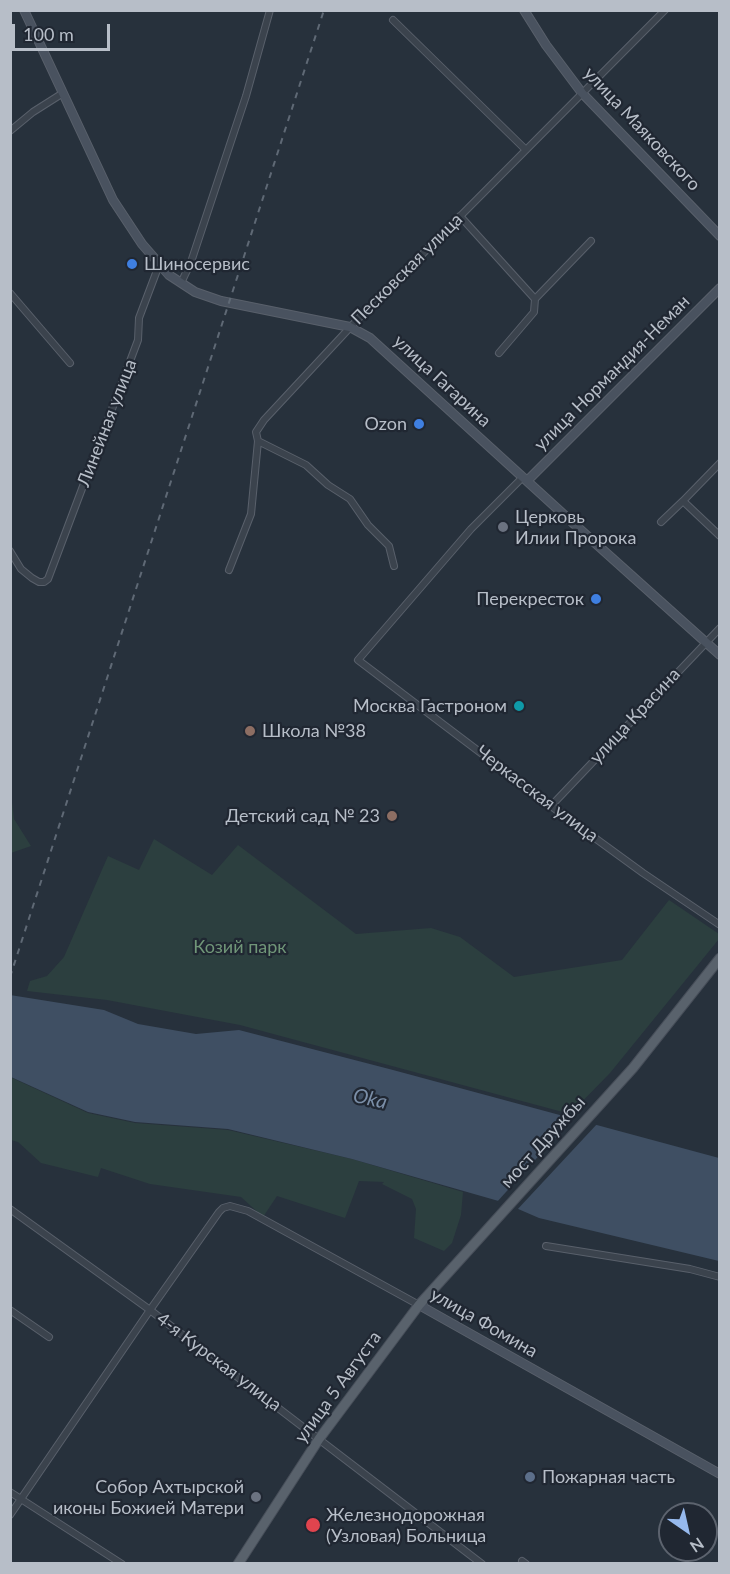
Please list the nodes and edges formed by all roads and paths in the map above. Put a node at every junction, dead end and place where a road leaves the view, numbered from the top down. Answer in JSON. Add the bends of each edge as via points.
{"nodes":[{"id":1,"x":24,"y":10,"type":"edge"},
{"id":2,"x":270,"y":10,"type":"edge"},
{"id":3,"x":524,"y":10,"type":"edge"},
{"id":4,"x":665,"y":10,"type":"edge"},
{"id":5,"x":393,"y":20,"type":"dead end"},
{"id":6,"x":63,"y":93,"type":"junction"},
{"id":7,"x":582,"y":93,"type":"junction"},
{"id":8,"x":10,"y":131,"type":"edge"},
{"id":9,"x":526,"y":150,"type":"junction"},
{"id":10,"x":460,"y":216,"type":"junction"},
{"id":11,"x":720,"y":236,"type":"edge"},
{"id":12,"x":591,"y":241,"type":"dead end"},
{"id":13,"x":159,"y":265,"type":"junction"},
{"id":14,"x":181,"y":283,"type":"junction"},
{"id":15,"x":720,"y":288,"type":"edge"},
{"id":16,"x":10,"y":293,"type":"edge"},
{"id":17,"x":535,"y":299,"type":"junction"},
{"id":18,"x":350,"y":327,"type":"junction"},
{"id":19,"x":499,"y":353,"type":"dead end"},
{"id":20,"x":70,"y":363,"type":"dead end"},
{"id":21,"x":258,"y":441,"type":"junction"},
{"id":22,"x":720,"y":463,"type":"edge"},
{"id":23,"x":525,"y":479,"type":"junction"},
{"id":24,"x":683,"y":501,"type":"junction"},
{"id":25,"x":661,"y":522,"type":"dead end"},
{"id":26,"x":720,"y":536,"type":"edge"},
{"id":27,"x":10,"y":551,"type":"edge"},
{"id":28,"x":394,"y":566,"type":"dead end"},
{"id":29,"x":229,"y":570,"type":"dead end"},
{"id":30,"x":720,"y":628,"type":"edge"},
{"id":31,"x":705,"y":643,"type":"junction"},
{"id":32,"x":720,"y":655,"type":"edge"},
{"id":33,"x":358,"y":660,"type":"joint"},
{"id":34,"x":551,"y":806,"type":"junction"},
{"id":35,"x":720,"y":925,"type":"edge"},
{"id":36,"x":720,"y":958,"type":"edge"},
{"id":37,"x":10,"y":1209,"type":"edge"},
{"id":38,"x":477,"y":1239,"type":"joint"},
{"id":39,"x":546,"y":1246,"type":"dead end"},
{"id":40,"x":720,"y":1277,"type":"edge"},
{"id":41,"x":419,"y":1305,"type":"junction"},
{"id":42,"x":10,"y":1310,"type":"edge"},
{"id":43,"x":150,"y":1310,"type":"junction"},
{"id":44,"x":49,"y":1337,"type":"dead end"},
{"id":45,"x":320,"y":1439,"type":"junction"},
{"id":46,"x":720,"y":1474,"type":"edge"},
{"id":47,"x":10,"y":1492,"type":"edge"},
{"id":48,"x":22,"y":1499,"type":"junction"},
{"id":49,"x":10,"y":1515,"type":"edge"},
{"id":50,"x":122,"y":1563,"type":"edge"},
{"id":51,"x":238,"y":1563,"type":"edge"},
{"id":52,"x":482,"y":1563,"type":"edge"}],
"edges":[{"from":1,"to":6,"type":"main road","name":"улица Гагарина"},
{"from":2,"to":14,"type":"street","via":[[246,96]]},
{"from":3,"to":7,"type":"main road","name":"улица Маяковского"},
{"from":4,"to":7,"type":"street","name":"Песковская улица"},
{"from":5,"to":9,"type":"street"},
{"from":6,"to":8,"type":"street"},
{"from":6,"to":13,"type":"main road","name":"улица Гагарина","via":[[113,200]]},
{"from":7,"to":9,"type":"street","name":"Песковская улица"},
{"from":7,"to":11,"type":"main road","name":"улица Маяковского"},
{"from":9,"to":10,"type":"street","name":"Песковская улица"},
{"from":10,"to":17,"type":"street"},
{"from":10,"to":18,"type":"street","name":"Песковская улица"},
{"from":12,"to":17,"type":"street"},
{"from":13,"to":14,"type":"main road","name":"улица Гагарина"},
{"from":13,"to":27,"type":"street","name":"Линейная улица","via":[[139,318],[138,340],[48,579],[39,582],[32,578]]},
{"from":14,"to":18,"type":"main road","name":"улица Гагарина","via":[[221,302]]},
{"from":15,"to":23,"type":"main road","name":"улица Нормандия-Неман"},
{"from":16,"to":20,"type":"street"},
{"from":17,"to":19,"type":"street","via":[[534,312]]},
{"from":18,"to":21,"type":"street","name":"Песковская улица","via":[[264,420],[256,432]]},
{"from":18,"to":23,"type":"main road","name":"улица Гагарина","via":[[378,344]]},
{"from":21,"to":28,"type":"street","via":[[306,465],[350,499],[389,546]]},
{"from":21,"to":29,"type":"street","name":"Песковская улица","via":[[251,514]]},
{"from":22,"to":24,"type":"street"},
{"from":23,"to":31,"type":"main road","name":"улица Гагарина"},
{"from":23,"to":33,"type":"street","name":"улица Нормандия-Неман","via":[[471,530]]},
{"from":24,"to":25,"type":"street"},
{"from":24,"to":26,"type":"street"},
{"from":30,"to":31,"type":"street","name":"улица Красина"},
{"from":31,"to":32,"type":"main road","name":"улица Гагарина"},
{"from":31,"to":34,"type":"street","name":"улица Красина"},
{"from":33,"to":34,"type":"street","name":"Черкасская улица"},
{"from":34,"to":35,"type":"street","name":"Черкасская улица"},
{"from":36,"to":38,"type":"main road","name":"мост Дружбы","via":[[633,1068]]},
{"from":37,"to":43,"type":"street","name":"4-я Курская улица"},
{"from":38,"to":41,"type":"main road","name":"улица 5 Августа"},
{"from":39,"to":40,"type":"street"},
{"from":41,"to":43,"type":"street","name":"улица Фомина","via":[[248,1211],[230,1206],[219,1212]]},
{"from":41,"to":45,"type":"main road","name":"улица 5 Августа"},
{"from":41,"to":46,"type":"main road","name":"улица Фомина"},
{"from":42,"to":44,"type":"street"},
{"from":43,"to":45,"type":"street","name":"4-я Курская улица"},
{"from":43,"to":48,"type":"street"},
{"from":45,"to":51,"type":"main road","name":"улица 5 Августа"},
{"from":45,"to":52,"type":"street","name":"4-я Курская улица"},
{"from":47,"to":48,"type":"street"},
{"from":48,"to":49,"type":"street"},
{"from":48,"to":50,"type":"street"}]}
